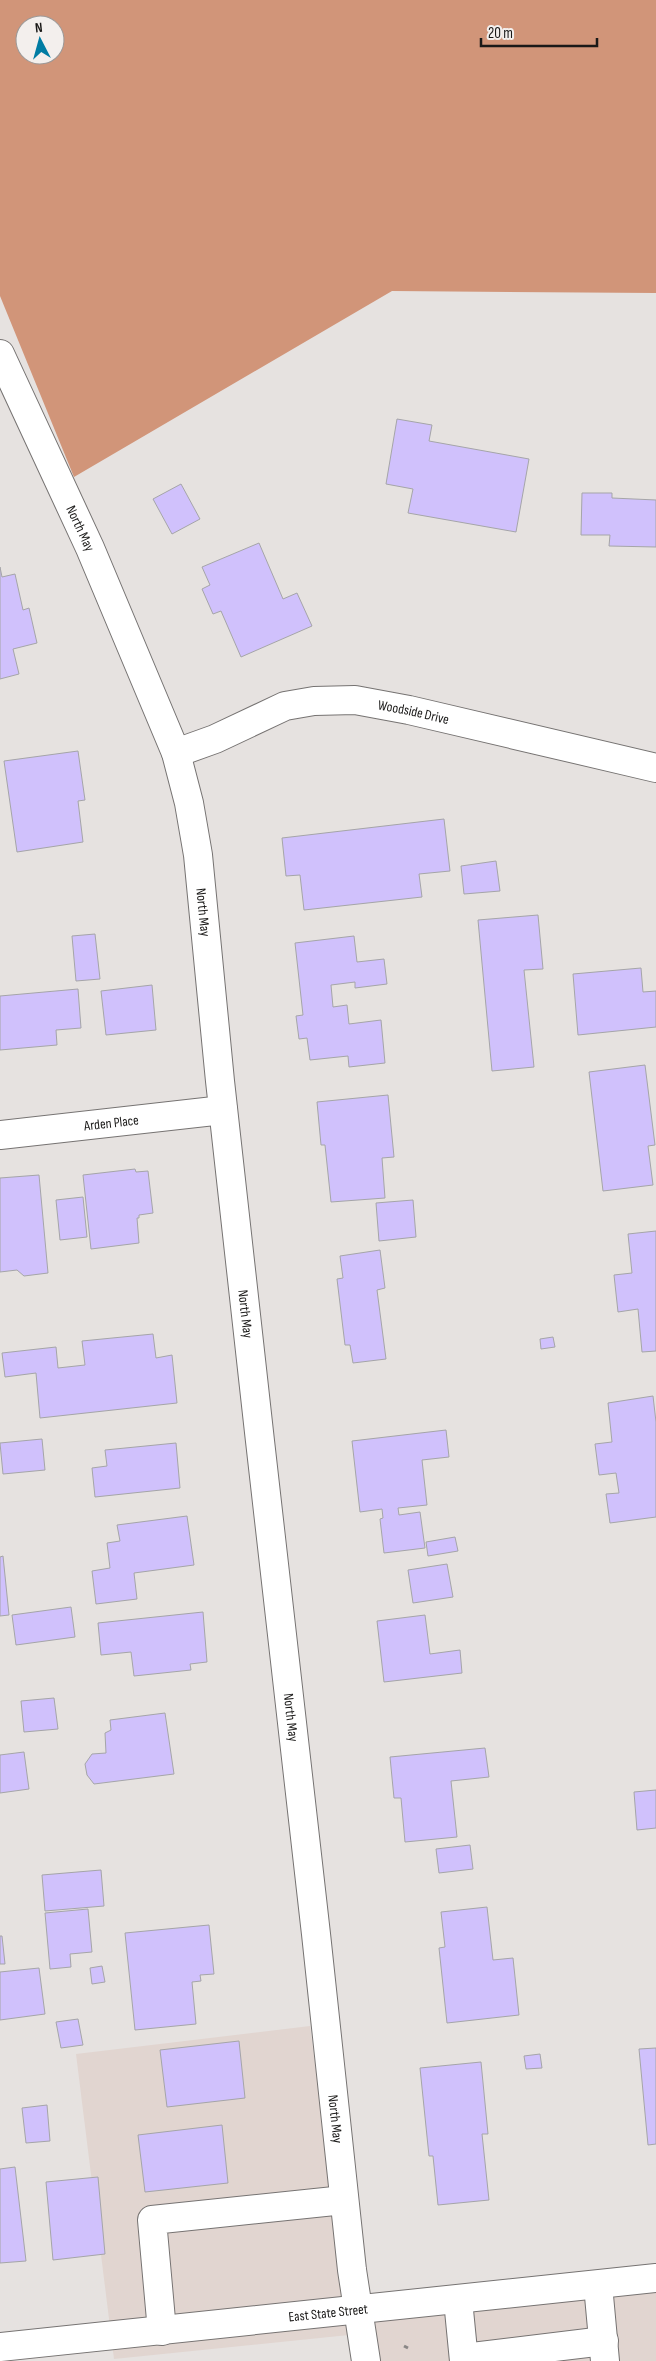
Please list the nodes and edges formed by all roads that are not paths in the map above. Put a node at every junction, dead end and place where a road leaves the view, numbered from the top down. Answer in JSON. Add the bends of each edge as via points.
{"nodes":[{"id":1,"x":0,"y":354,"type":"edge"},
{"id":2,"x":176,"y":753,"type":"junction"},
{"id":3,"x":656,"y":768,"type":"edge"},
{"id":4,"x":223,"y":1110,"type":"junction"},
{"id":5,"x":0,"y":1135,"type":"edge"},
{"id":6,"x":344,"y":2200,"type":"junction"},
{"id":7,"x":656,"y":2278,"type":"edge"},
{"id":8,"x":598,"y":2285,"type":"junction"},
{"id":9,"x":458,"y":2300,"type":"junction"},
{"id":10,"x":358,"y":2310,"type":"junction"},
{"id":11,"x":162,"y":2331,"type":"junction"},
{"id":12,"x":0,"y":2347,"type":"edge"},
{"id":13,"x":605,"y":2351,"type":"edge"},
{"id":14,"x":464,"y":2359,"type":"edge"},
{"id":15,"x":366,"y":2361,"type":"edge"}],
"edges":[{"from":1,"to":2,"type":"street","name":"North May","via":[[90,548]]},
{"from":2,"to":3,"type":"street","name":"Woodside Drive","via":[[216,739],[285,706],[314,701],[355,700]]},
{"from":2,"to":4,"type":"street","name":"North May","via":[[198,855]]},
{"from":4,"to":5,"type":"street","name":"Arden Place"},
{"from":4,"to":6,"type":"street","name":"North May"},
{"from":6,"to":10,"type":"street","name":"North May"},
{"from":6,"to":11,"type":"street","via":[[152,2220]]},
{"from":7,"to":8,"type":"street","name":"East State Street"},
{"from":8,"to":9,"type":"street","name":"East State Street"},
{"from":8,"to":13,"type":"street"},
{"from":9,"to":10,"type":"street","name":"East State Street"},
{"from":9,"to":14,"type":"street"},
{"from":10,"to":11,"type":"street","name":"East State Street"},
{"from":10,"to":15,"type":"street","name":"North May"},
{"from":11,"to":12,"type":"street","name":"East State Street"},
{"from":13,"to":14,"type":"street"}]}
